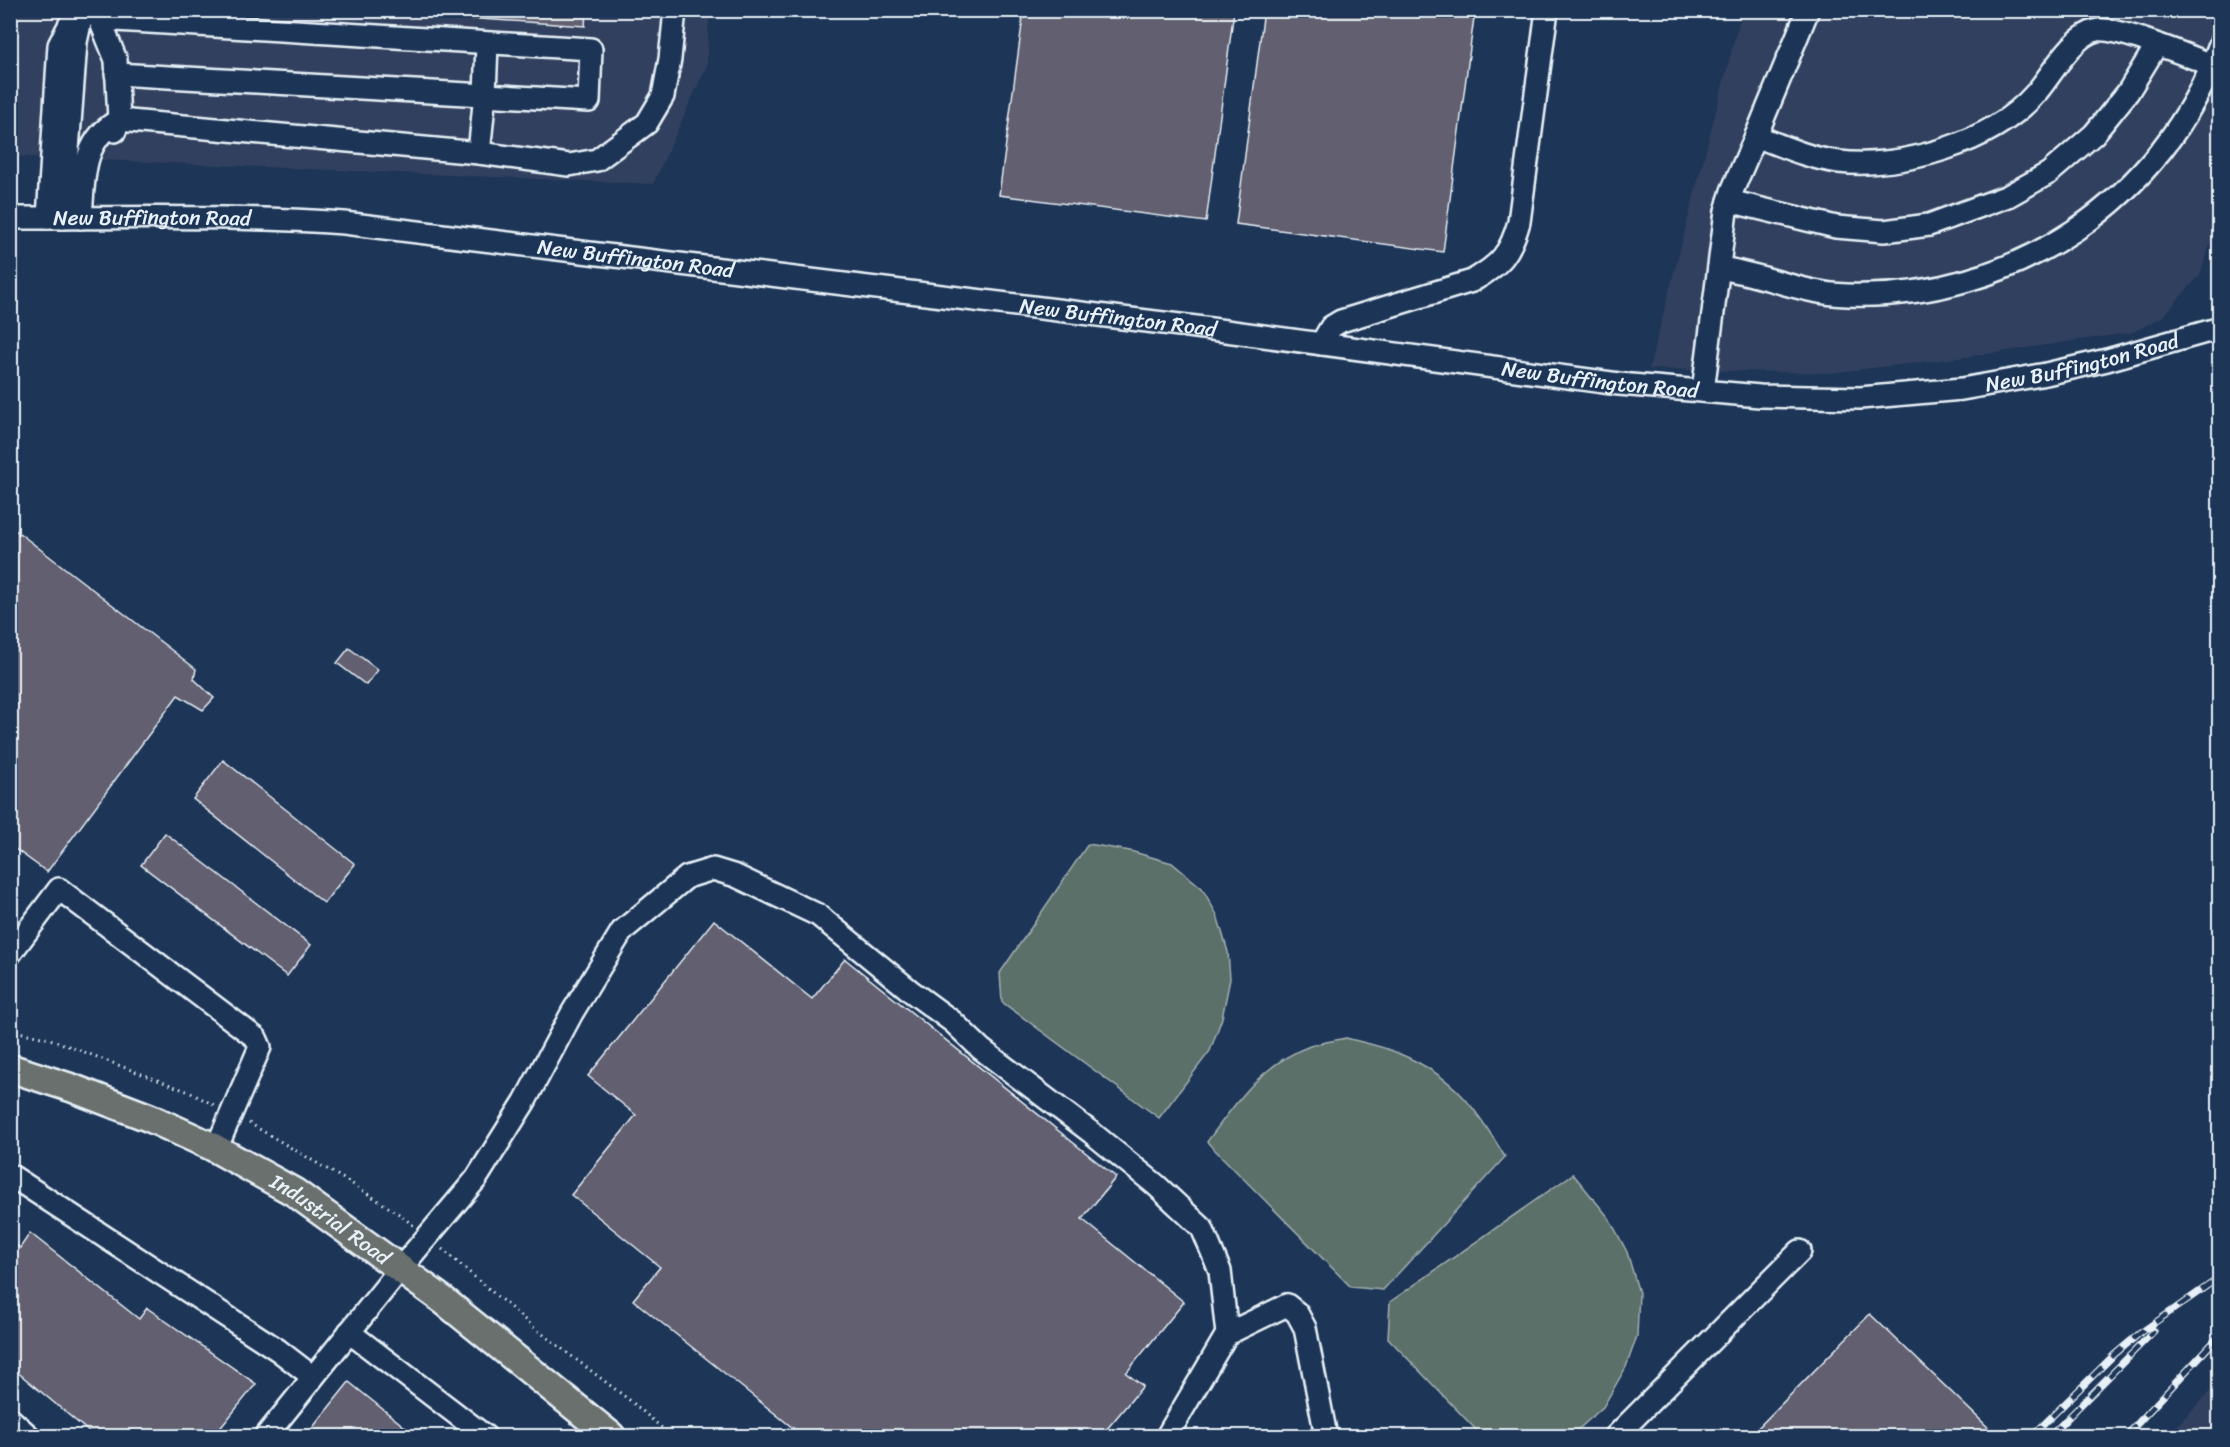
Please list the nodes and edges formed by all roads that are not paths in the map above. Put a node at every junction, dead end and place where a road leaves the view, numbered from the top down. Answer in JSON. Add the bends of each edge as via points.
{"nodes":[{"id":1,"x":77,"y":10,"type":"edge"},
{"id":2,"x":675,"y":10,"type":"edge"},
{"id":3,"x":1547,"y":10,"type":"edge"},
{"id":4,"x":1808,"y":10,"type":"edge"},
{"id":5,"x":93,"y":13,"type":"edge"},
{"id":6,"x":487,"y":44,"type":"junction"},
{"id":7,"x":2220,"y":44,"type":"edge"},
{"id":8,"x":2156,"y":46,"type":"junction"},
{"id":9,"x":2216,"y":67,"type":"edge"},
{"id":10,"x":116,"y":74,"type":"junction"},
{"id":11,"x":485,"y":94,"type":"junction"},
{"id":12,"x":119,"y":120,"type":"junction"},
{"id":13,"x":1756,"y":136,"type":"junction"},
{"id":14,"x":479,"y":153,"type":"junction"},
{"id":15,"x":1729,"y":201,"type":"junction"},
{"id":16,"x":10,"y":218,"type":"edge"},
{"id":17,"x":64,"y":218,"type":"junction"},
{"id":18,"x":1719,"y":268,"type":"junction"},
{"id":19,"x":2220,"y":328,"type":"edge"},
{"id":20,"x":1321,"y":344,"type":"junction"},
{"id":21,"x":1703,"y":391,"type":"junction"},
{"id":22,"x":10,"y":954,"type":"edge"},
{"id":23,"x":10,"y":1068,"type":"edge"},
{"id":24,"x":216,"y":1149,"type":"junction"},
{"id":25,"x":10,"y":1175,"type":"edge"},
{"id":26,"x":1800,"y":1251,"type":"dead end"},
{"id":27,"x":400,"y":1269,"type":"junction"},
{"id":28,"x":349,"y":1332,"type":"junction"},
{"id":29,"x":1227,"y":1334,"type":"junction"},
{"id":30,"x":313,"y":1377,"type":"junction"},
{"id":31,"x":10,"y":1419,"type":"edge"},
{"id":32,"x":29,"y":1437,"type":"edge"},
{"id":33,"x":266,"y":1437,"type":"edge"},
{"id":34,"x":485,"y":1437,"type":"edge"},
{"id":35,"x":611,"y":1437,"type":"edge"},
{"id":36,"x":1167,"y":1437,"type":"edge"},
{"id":37,"x":1326,"y":1437,"type":"edge"},
{"id":38,"x":1616,"y":1437,"type":"edge"}],
"edges":[{"from":1,"to":17,"type":"street","via":[[59,45]]},
{"from":2,"to":14,"type":"street","via":[[663,96],[646,123],[621,144],[597,160],[569,165]]},
{"from":3,"to":20,"type":"street","via":[[1519,222],[1504,258],[1472,281],[1341,321],[1331,327]]},
{"from":4,"to":13,"type":"street"},
{"from":5,"to":6,"type":"street"},
{"from":5,"to":10,"type":"street","via":[[116,60]]},
{"from":5,"to":17,"type":"street","via":[[75,42]]},
{"from":6,"to":11,"type":"street"},
{"from":6,"to":11,"type":"street","via":[[591,49],[590,91],[589,101]]},
{"from":7,"to":9,"type":"street"},
{"from":8,"to":9,"type":"street"},
{"from":8,"to":13,"type":"street","via":[[2109,31],[2090,33],[2074,44],[2034,96],[2008,117],[1978,135],[1917,158],[1837,162]]},
{"from":8,"to":15,"type":"street","via":[[2128,92],[2094,134],[2049,173],[2007,196],[1929,225],[1884,231],[1836,227]]},
{"from":9,"to":18,"type":"street","via":[[2170,140],[2118,198],[2086,223],[2012,265],[1967,280],[1886,295],[1803,290]]},
{"from":10,"to":11,"type":"street"},
{"from":10,"to":12,"type":"street"},
{"from":11,"to":14,"type":"street"},
{"from":12,"to":14,"type":"street"},
{"from":12,"to":17,"type":"street","via":[[104,128],[89,150],[86,169]]},
{"from":13,"to":15,"type":"street"},
{"from":15,"to":18,"type":"street"},
{"from":16,"to":17,"type":"street","name":"New Buffington Road"},
{"from":17,"to":20,"type":"street","name":"New Buffington Road","via":[[278,218],[344,223]]},
{"from":18,"to":21,"type":"street"},
{"from":19,"to":21,"type":"street","name":"New Buffington Road","via":[[2107,360],[1962,389],[1860,398]]},
{"from":20,"to":21,"type":"street","name":"New Buffington Road","via":[[1619,384]]},
{"from":22,"to":24,"type":"street","via":[[59,888],[256,1038],[260,1047]]},
{"from":23,"to":24,"type":"main road","name":"Industrial Road","via":[[150,1118]]},
{"from":24,"to":27,"type":"main road","name":"Industrial Road","via":[[294,1192]]},
{"from":25,"to":30,"type":"street","via":[[278,1350]]},
{"from":26,"to":38,"type":"street"},
{"from":27,"to":28,"type":"street"},
{"from":27,"to":29,"type":"street","via":[[476,1179],[622,931],[687,877],[713,869],[818,915],[1156,1185],[1202,1228],[1220,1271]]},
{"from":27,"to":35,"type":"main road","name":"Industrial Road"},
{"from":28,"to":30,"type":"street"},
{"from":28,"to":34,"type":"street"},
{"from":29,"to":36,"type":"street"},
{"from":29,"to":37,"type":"street","via":[[1287,1305],[1297,1313],[1305,1328]]},
{"from":30,"to":33,"type":"street"},
{"from":31,"to":32,"type":"street"}]}
